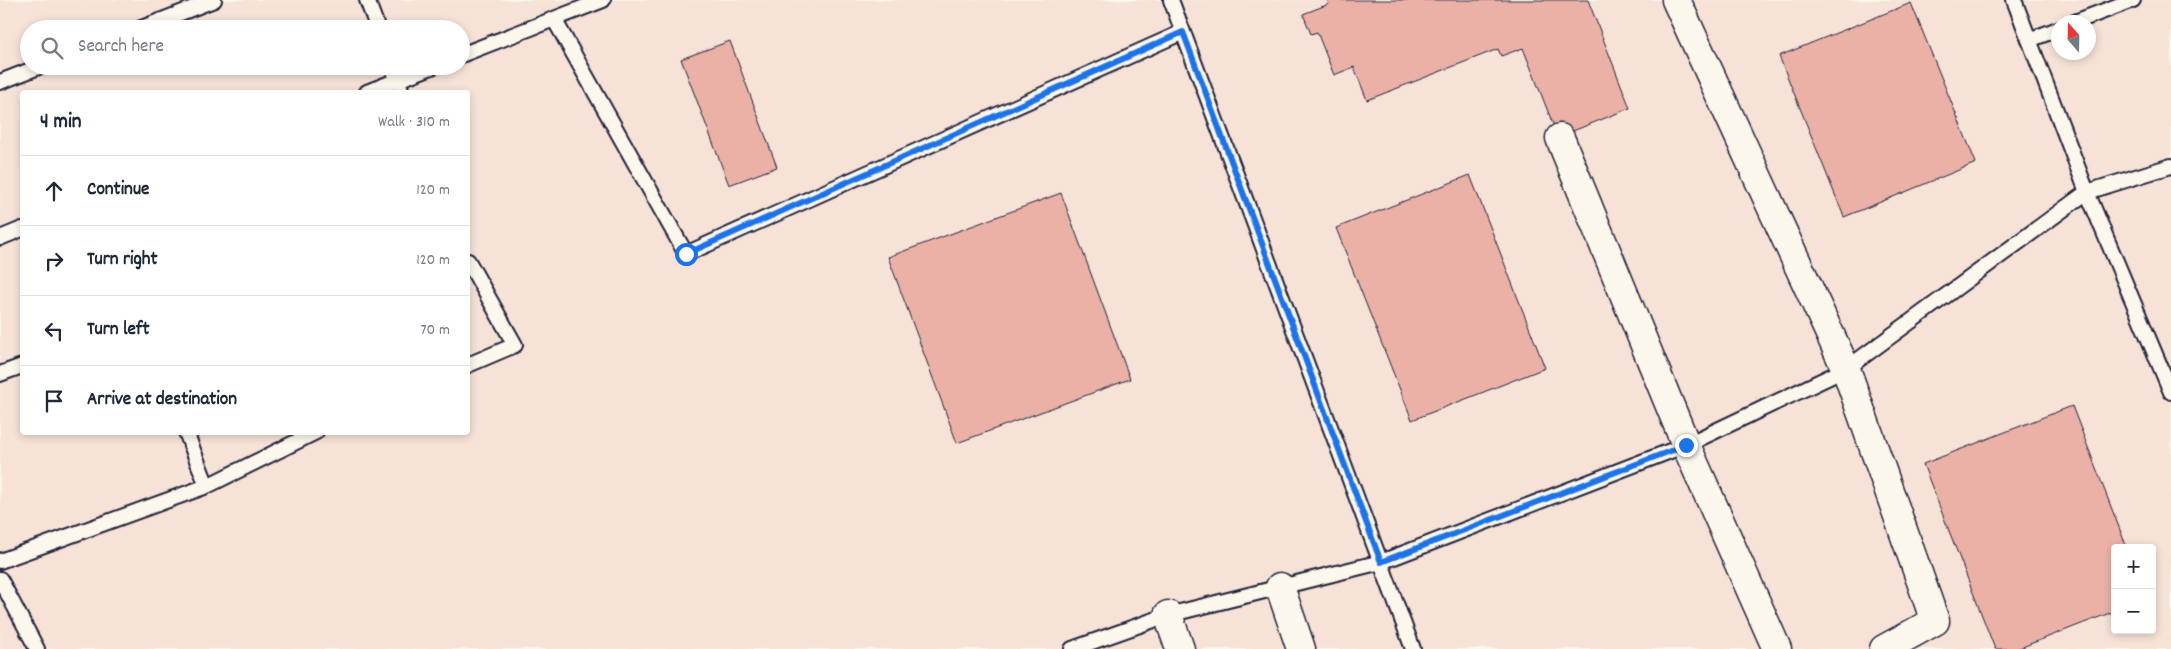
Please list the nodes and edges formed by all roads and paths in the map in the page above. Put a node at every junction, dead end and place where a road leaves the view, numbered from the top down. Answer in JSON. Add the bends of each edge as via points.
{"nodes":[{"id":1,"x":214,"y":0,"type":"edge"},
{"id":2,"x":367,"y":0,"type":"edge"},
{"id":3,"x":603,"y":0,"type":"edge"},
{"id":4,"x":1171,"y":0,"type":"edge"},
{"id":5,"x":1676,"y":0,"type":"edge"},
{"id":6,"x":2014,"y":0,"type":"edge"},
{"id":7,"x":2133,"y":0,"type":"edge"},
{"id":8,"x":2093,"y":15,"type":"edge"},
{"id":9,"x":554,"y":19,"type":"junction"},
{"id":10,"x":162,"y":20,"type":"edge"},
{"id":11,"x":375,"y":20,"type":"edge"},
{"id":12,"x":1183,"y":32,"type":"junction"},
{"id":13,"x":2051,"y":32,"type":"edge"},
{"id":14,"x":2028,"y":40,"type":"junction"},
{"id":15,"x":470,"y":52,"type":"edge"},
{"id":16,"x":20,"y":74,"type":"edge"},
{"id":17,"x":419,"y":75,"type":"edge"},
{"id":18,"x":0,"y":82,"type":"edge"},
{"id":19,"x":400,"y":86,"type":"edge"},
{"id":20,"x":378,"y":90,"type":"edge"},
{"id":21,"x":1560,"y":138,"type":"dead end"},
{"id":22,"x":2171,"y":166,"type":"edge"},
{"id":23,"x":2087,"y":192,"type":"junction"},
{"id":24,"x":20,"y":230,"type":"edge"},
{"id":25,"x":0,"y":238,"type":"edge"},
{"id":26,"x":470,"y":265,"type":"edge"},
{"id":27,"x":470,"y":364,"type":"edge"},
{"id":28,"x":20,"y":367,"type":"edge"},
{"id":29,"x":1846,"y":369,"type":"junction"},
{"id":30,"x":0,"y":374,"type":"edge"},
{"id":31,"x":2171,"y":392,"type":"edge"},
{"id":32,"x":187,"y":435,"type":"edge"},
{"id":33,"x":310,"y":435,"type":"edge"},
{"id":34,"x":1686,"y":445,"type":"junction"},
{"id":35,"x":206,"y":486,"type":"junction"},
{"id":36,"x":0,"y":561,"type":"edge"},
{"id":37,"x":1381,"y":562,"type":"junction"},
{"id":38,"x":0,"y":579,"type":"edge"},
{"id":39,"x":1280,"y":587,"type":"junction"},
{"id":40,"x":1168,"y":615,"type":"junction"},
{"id":41,"x":37,"y":649,"type":"edge"},
{"id":42,"x":1072,"y":649,"type":"edge"},
{"id":43,"x":1180,"y":649,"type":"edge"},
{"id":44,"x":1301,"y":649,"type":"edge"},
{"id":45,"x":1413,"y":649,"type":"edge"},
{"id":46,"x":1777,"y":649,"type":"edge"},
{"id":47,"x":1884,"y":649,"type":"edge"}],
"edges":[{"from":1,"to":10,"type":"lane"},
{"from":2,"to":11,"type":"lane"},
{"from":3,"to":9,"type":"lane"},
{"from":4,"to":12,"type":"lane"},
{"from":5,"to":29,"type":"street"},
{"from":6,"to":14,"type":"lane"},
{"from":7,"to":8,"type":"lane"},
{"from":9,"to":12,"type":"lane","via":[[686,254]]},
{"from":9,"to":15,"type":"lane"},
{"from":12,"to":37,"type":"lane"},
{"from":13,"to":14,"type":"lane"},
{"from":14,"to":23,"type":"lane"},
{"from":16,"to":18,"type":"lane"},
{"from":17,"to":19,"type":"lane"},
{"from":19,"to":20,"type":"lane"},
{"from":21,"to":34,"type":"street"},
{"from":22,"to":23,"type":"lane"},
{"from":23,"to":29,"type":"lane"},
{"from":23,"to":31,"type":"lane"},
{"from":24,"to":25,"type":"lane"},
{"from":26,"to":27,"type":"lane","via":[[515,345]]},
{"from":28,"to":30,"type":"lane"},
{"from":29,"to":34,"type":"lane"},
{"from":29,"to":47,"type":"street","via":[[1935,621]]},
{"from":32,"to":35,"type":"lane"},
{"from":33,"to":35,"type":"lane"},
{"from":34,"to":37,"type":"lane"},
{"from":34,"to":46,"type":"street"},
{"from":35,"to":36,"type":"lane"},
{"from":37,"to":39,"type":"lane"},
{"from":37,"to":45,"type":"lane"},
{"from":38,"to":41,"type":"lane"},
{"from":39,"to":40,"type":"lane"},
{"from":39,"to":44,"type":"street"},
{"from":40,"to":42,"type":"lane"},
{"from":40,"to":43,"type":"street"}]}
